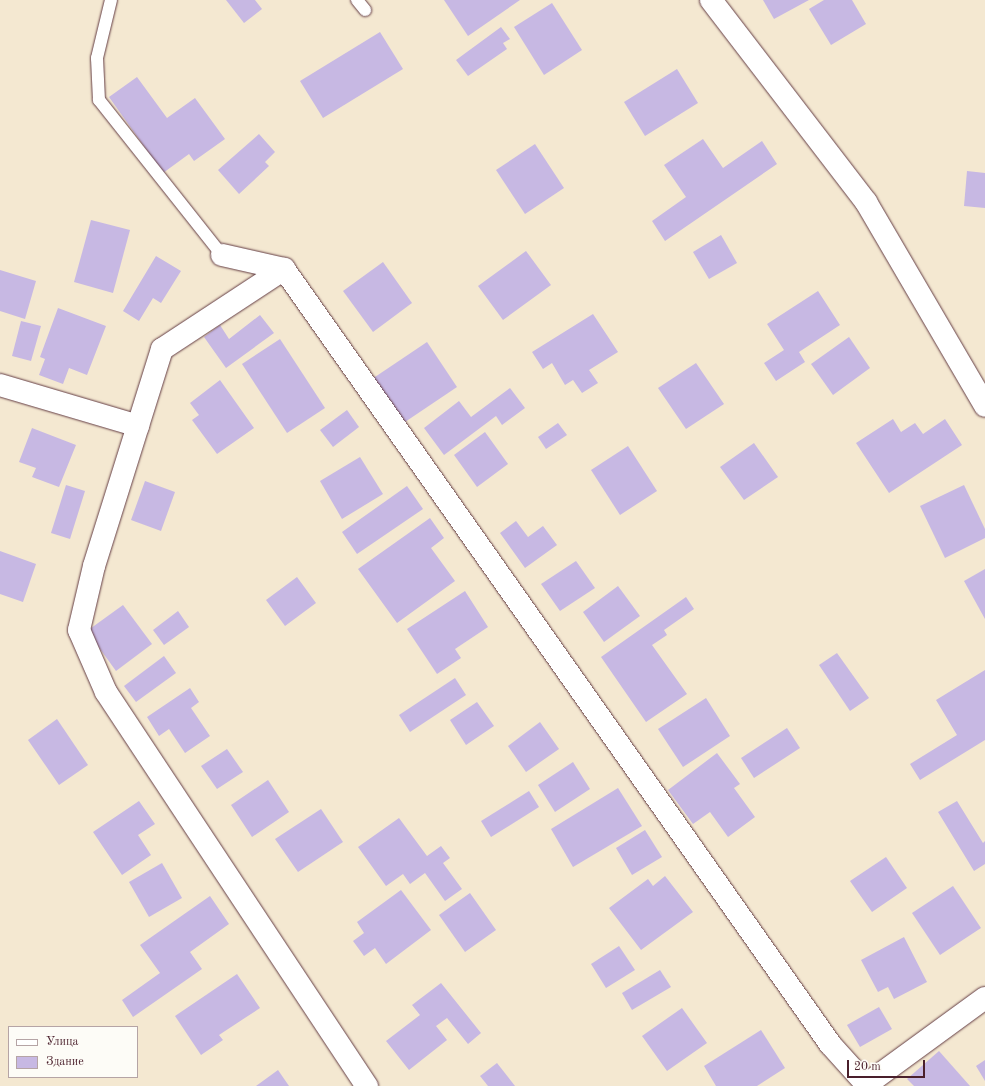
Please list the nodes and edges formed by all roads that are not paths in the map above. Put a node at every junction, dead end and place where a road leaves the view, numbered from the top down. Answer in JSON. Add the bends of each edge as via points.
{"nodes":[{"id":1,"x":111,"y":0,"type":"edge"},
{"id":2,"x":357,"y":0,"type":"edge"},
{"id":3,"x":711,"y":0,"type":"edge"},
{"id":4,"x":365,"y":10,"type":"dead end"},
{"id":5,"x":222,"y":255,"type":"joint"},
{"id":6,"x":284,"y":269,"type":"junction"},
{"id":7,"x":0,"y":384,"type":"edge"},
{"id":8,"x":985,"y":406,"type":"edge"},
{"id":9,"x":138,"y":426,"type":"junction"},
{"id":10,"x":985,"y":998,"type":"edge"},
{"id":11,"x":868,"y":1085,"type":"edge"},
{"id":12,"x":367,"y":1086,"type":"edge"}],
"edges":[{"from":1,"to":5,"type":"lane","via":[[97,58],[99,100]]},
{"from":2,"to":4,"type":"lane"},
{"from":3,"to":8,"type":"street","via":[[866,202]]},
{"from":5,"to":6,"type":"street"},
{"from":6,"to":9,"type":"street","via":[[162,349]]},
{"from":6,"to":11,"type":"street","via":[[830,1044]]},
{"from":7,"to":9,"type":"street"},
{"from":9,"to":12,"type":"street","via":[[94,566],[79,630],[106,692]]},
{"from":10,"to":11,"type":"street"}]}
